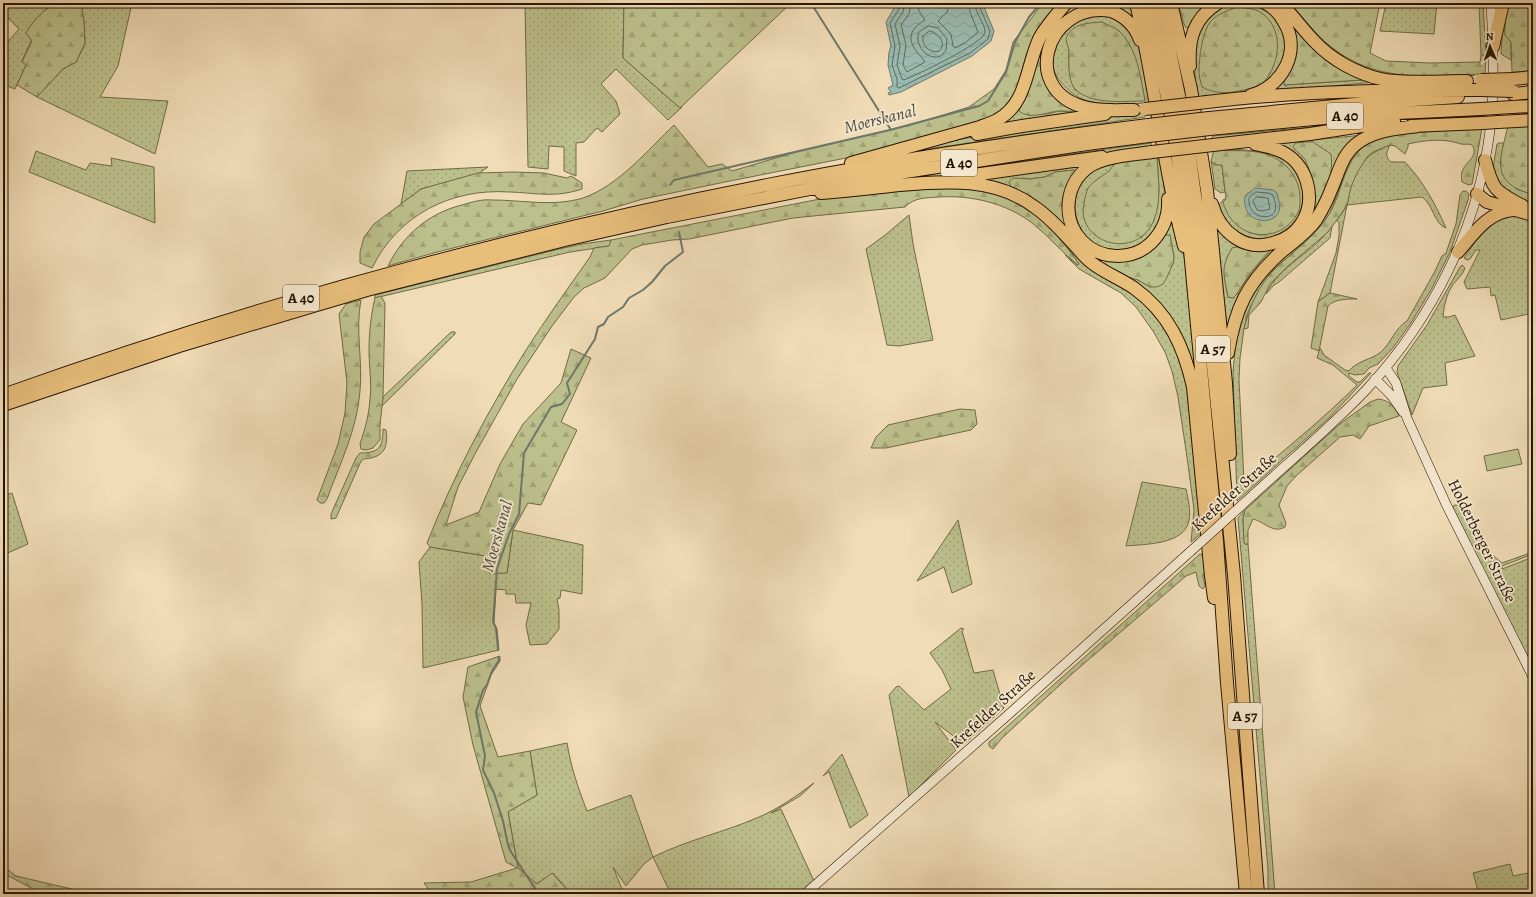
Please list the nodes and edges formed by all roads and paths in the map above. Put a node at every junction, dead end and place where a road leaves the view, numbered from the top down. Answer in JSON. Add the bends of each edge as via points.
{"nodes":[{"id":1,"x":1066,"y":3,"type":"edge"},
{"id":2,"x":1136,"y":3,"type":"edge"},
{"id":3,"x":1148,"y":3,"type":"edge"},
{"id":4,"x":1160,"y":3,"type":"edge"},
{"id":5,"x":1171,"y":3,"type":"edge"},
{"id":6,"x":1218,"y":3,"type":"edge"},
{"id":7,"x":1265,"y":3,"type":"edge"},
{"id":8,"x":1279,"y":3,"type":"edge"},
{"id":9,"x":1491,"y":3,"type":"edge"},
{"id":10,"x":1503,"y":3,"type":"edge"},
{"id":11,"x":1493,"y":47,"type":"junction"},
{"id":12,"x":1533,"y":77,"type":"edge"},
{"id":13,"x":1467,"y":80,"type":"junction"},
{"id":14,"x":1153,"y":88,"type":"junction"},
{"id":15,"x":1481,"y":88,"type":"junction"},
{"id":16,"x":1191,"y":89,"type":"junction"},
{"id":17,"x":1343,"y":92,"type":"junction"},
{"id":18,"x":1533,"y":92,"type":"edge"},
{"id":19,"x":1228,"y":99,"type":"junction"},
{"id":20,"x":1533,"y":106,"type":"edge"},
{"id":21,"x":1481,"y":109,"type":"junction"},
{"id":22,"x":1139,"y":110,"type":"junction"},
{"id":23,"x":1533,"y":120,"type":"edge"},
{"id":24,"x":1210,"y":123,"type":"junction"},
{"id":25,"x":1418,"y":126,"type":"junction"},
{"id":26,"x":1148,"y":131,"type":"junction"},
{"id":27,"x":1310,"y":134,"type":"junction"},
{"id":28,"x":1236,"y":143,"type":"junction"},
{"id":29,"x":886,"y":153,"type":"junction"},
{"id":30,"x":1137,"y":154,"type":"junction"},
{"id":31,"x":1485,"y":160,"type":"junction"},
{"id":32,"x":1165,"y":162,"type":"junction"},
{"id":33,"x":802,"y":178,"type":"junction"},
{"id":34,"x":918,"y":184,"type":"junction"},
{"id":35,"x":1207,"y":190,"type":"junction"},
{"id":36,"x":1477,"y":194,"type":"junction"},
{"id":37,"x":770,"y":196,"type":"junction"},
{"id":38,"x":1523,"y":208,"type":"edge"},
{"id":39,"x":1533,"y":215,"type":"edge"},
{"id":40,"x":1458,"y":252,"type":"junction"},
{"id":41,"x":1196,"y":310,"type":"junction"},
{"id":42,"x":1386,"y":368,"type":"junction"},
{"id":43,"x":1375,"y":379,"type":"junction"},
{"id":44,"x":3,"y":395,"type":"edge"},
{"id":45,"x":3,"y":405,"type":"edge"},
{"id":46,"x":1407,"y":418,"type":"junction"},
{"id":47,"x":1230,"y":434,"type":"junction"},
{"id":48,"x":1234,"y":575,"type":"junction"},
{"id":49,"x":1533,"y":677,"type":"edge"},
{"id":50,"x":1227,"y":683,"type":"junction"},
{"id":51,"x":805,"y":894,"type":"edge"},
{"id":52,"x":1246,"y":894,"type":"edge"},
{"id":53,"x":1258,"y":894,"type":"edge"}],
"edges":[{"from":1,"to":29,"type":"highway","via":[[1050,21],[1040,38],[1021,93],[1006,114],[980,127]]},
{"from":2,"to":14,"type":"highway"},
{"from":3,"to":41,"type":"highway","number":"A 57","via":[[1173,127],[1187,218]]},
{"from":4,"to":48,"type":"highway","number":"A 57","via":[[1184,125],[1198,216]]},
{"from":5,"to":16,"type":"highway"},
{"from":6,"to":16,"type":"highway","via":[[1200,19],[1191,38]]},
{"from":7,"to":19,"type":"highway","via":[[1280,15],[1287,27],[1291,40],[1291,53],[1287,65],[1280,77],[1270,86],[1254,94]]},
{"from":8,"to":13,"type":"highway","via":[[1330,55],[1363,73],[1380,79],[1398,81]]},
{"from":9,"to":11,"type":"main road","name":"Krefelder Straße"},
{"from":10,"to":11,"type":"highway"},
{"from":11,"to":31,"type":"main road","name":"Krefelder Straße","via":[[1490,128]]},
{"from":12,"to":15,"type":"highway","bridge":true,"via":[[1513,78]]},
{"from":13,"to":15,"type":"highway"},
{"from":13,"to":17,"type":"highway"},
{"from":14,"to":22,"type":"highway","via":[[1139,35],[1122,17],[1105,9],[1083,9],[1062,20],[1055,30],[1046,52],[1046,64],[1049,77],[1066,98],[1094,109]]},
{"from":14,"to":32,"type":"highway"},
{"from":15,"to":17,"type":"highway"},
{"from":15,"to":18,"type":"highway","number":"A 40"},
{"from":15,"to":24,"type":"highway","number":"A 40"},
{"from":16,"to":35,"type":"highway"},
{"from":17,"to":19,"type":"highway"},
{"from":19,"to":22,"type":"highway","bridge":true},
{"from":20,"to":21,"type":"highway","number":"A 40","bridge":true},
{"from":21,"to":24,"type":"highway","number":"A 40"},
{"from":21,"to":27,"type":"highway"},
{"from":22,"to":29,"type":"highway","via":[[951,138]]},
{"from":23,"to":25,"type":"highway","bridge":true},
{"from":24,"to":26,"type":"highway","number":"A 40","bridge":true},
{"from":25,"to":27,"type":"highway"},
{"from":25,"to":47,"type":"highway","via":[[1382,131],[1355,146],[1342,163],[1315,221],[1261,272],[1250,286],[1236,318],[1228,353]]},
{"from":26,"to":33,"type":"highway","number":"A 40","via":[[966,150]]},
{"from":26,"to":37,"type":"highway","number":"A 40","via":[[1088,144],[897,172]]},
{"from":27,"to":28,"type":"highway"},
{"from":28,"to":30,"type":"highway","bridge":true},
{"from":28,"to":35,"type":"highway","via":[[1279,150],[1297,164],[1307,180],[1309,191],[1308,207],[1301,224],[1287,237],[1270,244],[1246,244],[1235,239],[1220,223]]},
{"from":29,"to":33,"type":"highway"},
{"from":30,"to":32,"type":"highway","via":[[1105,160],[1091,166],[1080,175],[1071,190],[1068,203],[1069,217],[1075,231],[1082,242],[1101,253],[1112,256],[1134,254],[1158,236],[1167,216]]},
{"from":30,"to":34,"type":"highway","via":[[1083,159]]},
{"from":31,"to":36,"type":"main road","name":"Krefelder Straße"},
{"from":31,"to":38,"type":"highway","via":[[1489,176],[1497,191]]},
{"from":32,"to":41,"type":"highway"},
{"from":33,"to":44,"type":"highway","number":"A 40","via":[[554,231],[342,286],[168,339]]},
{"from":34,"to":37,"type":"highway","via":[[796,196]]},
{"from":34,"to":50,"type":"highway","via":[[974,183],[991,186],[1021,198],[1053,221],[1092,263],[1135,289],[1165,318],[1188,364],[1193,387],[1211,576],[1222,665]]},
{"from":35,"to":47,"type":"highway"},
{"from":36,"to":38,"type":"highway","via":[[1487,202]]},
{"from":36,"to":40,"type":"main road","name":"Krefelder Straße"},
{"from":37,"to":45,"type":"highway","number":"A 40","via":[[564,240],[367,290],[179,346]]},
{"from":38,"to":39,"type":"highway"},
{"from":38,"to":40,"type":"highway","via":[[1502,211],[1491,216]]},
{"from":40,"to":42,"type":"main road","name":"Krefelder Straße","via":[[1424,316]]},
{"from":41,"to":50,"type":"highway","number":"A 57"},
{"from":42,"to":43,"type":"main road","name":"Krefelder Straße"},
{"from":42,"to":46,"type":"main road","name":"Holderberger Straße","via":[[1396,383]]},
{"from":43,"to":46,"type":"main road","name":"Holderberger Straße","via":[[1391,395]]},
{"from":43,"to":51,"type":"main road","name":"Krefelder Straße","bridge":true,"via":[[1321,434]]},
{"from":46,"to":49,"type":"main road","name":"Holderberger Straße","via":[[1446,504]]},
{"from":47,"to":48,"type":"highway"},
{"from":48,"to":53,"type":"highway","number":"A 57"},
{"from":50,"to":52,"type":"highway","number":"A 57"}]}
